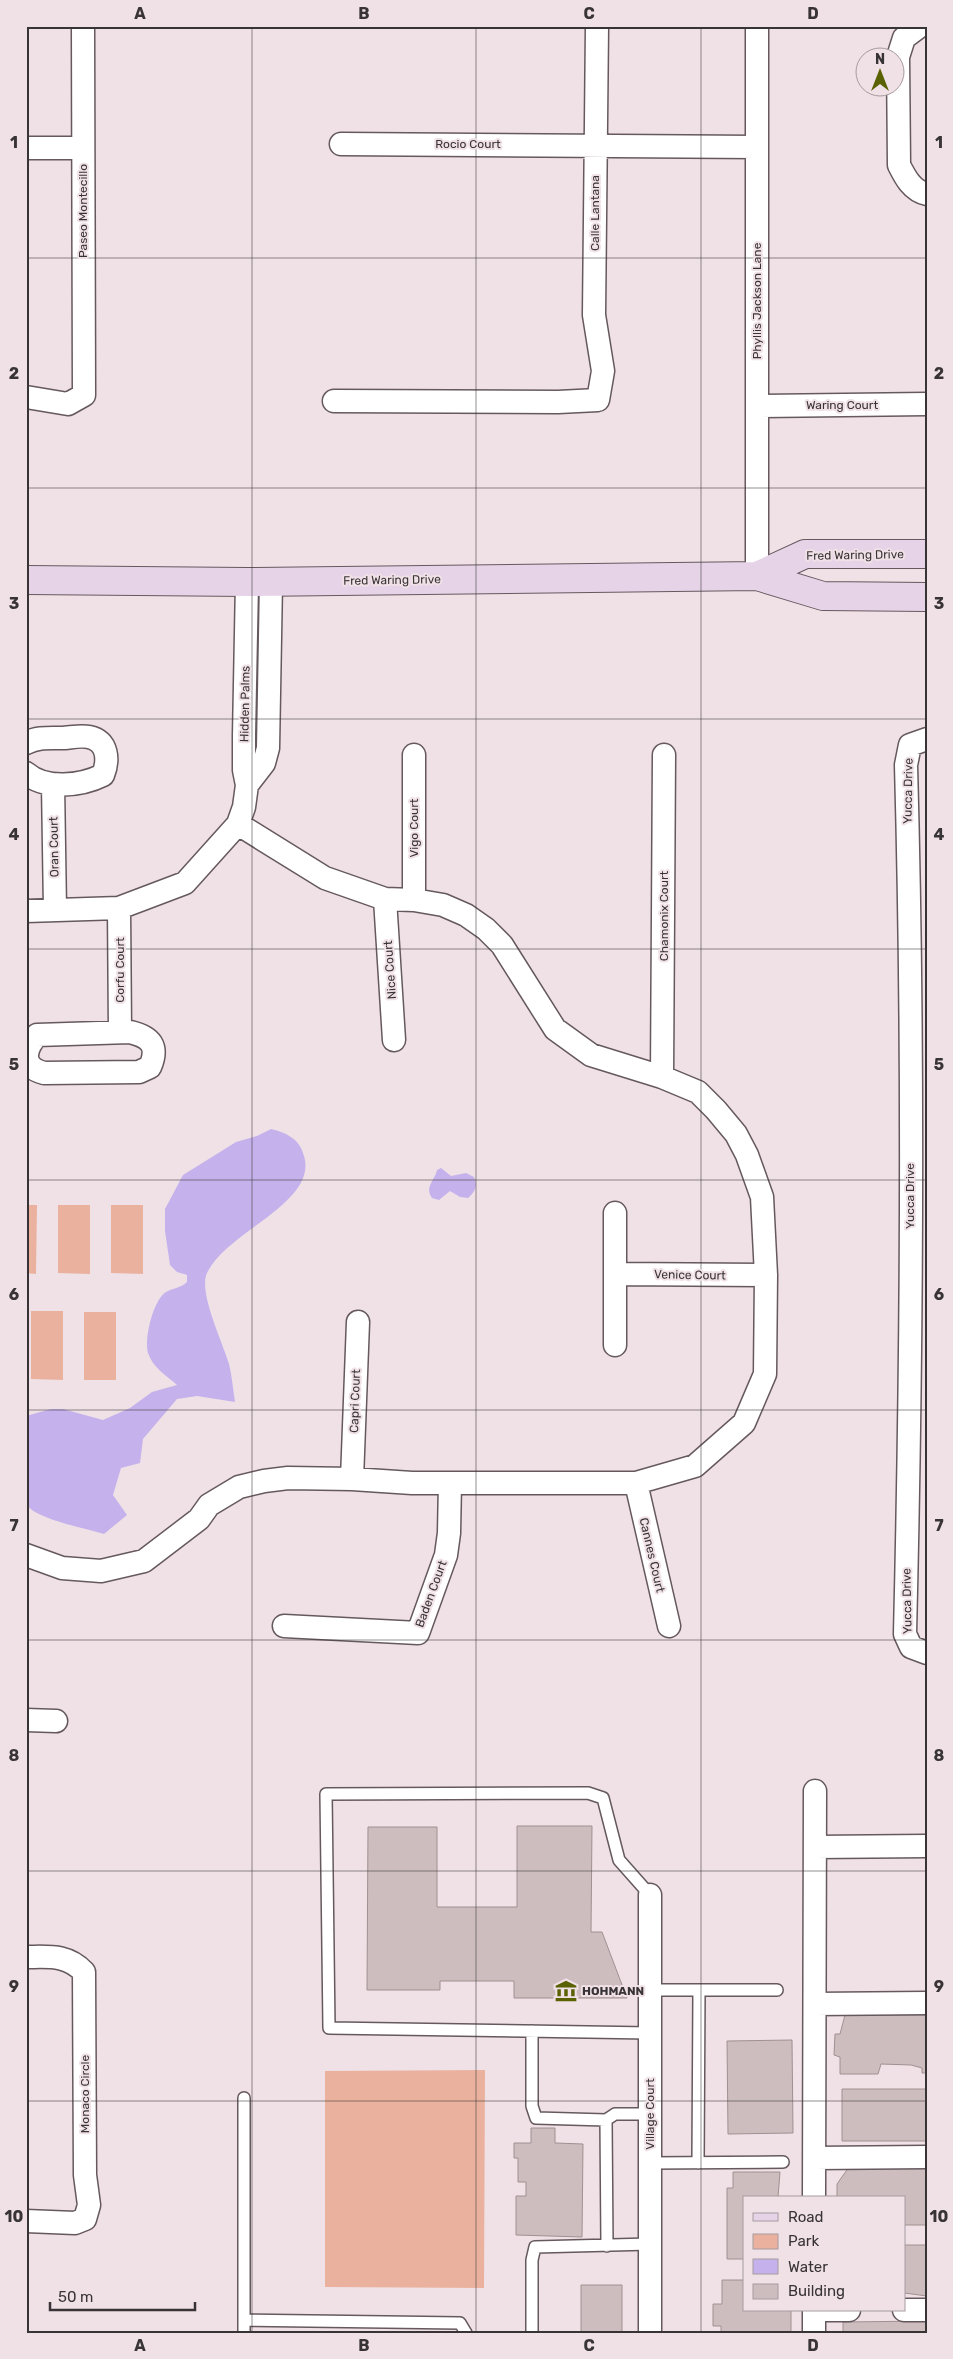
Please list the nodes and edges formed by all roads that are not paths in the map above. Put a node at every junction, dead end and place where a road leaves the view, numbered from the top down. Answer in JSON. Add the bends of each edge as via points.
{"nodes":[{"id":1,"x":84,"y":26,"type":"edge"},
{"id":2,"x":597,"y":26,"type":"edge"},
{"id":3,"x":757,"y":26,"type":"edge"},
{"id":4,"x":920,"y":26,"type":"edge"},
{"id":5,"x":341,"y":144,"type":"dead end"},
{"id":6,"x":596,"y":145,"type":"junction"},
{"id":7,"x":26,"y":148,"type":"edge"},
{"id":8,"x":83,"y":148,"type":"junction"},
{"id":9,"x":757,"y":148,"type":"junction"},
{"id":10,"x":927,"y":194,"type":"edge"},
{"id":11,"x":26,"y":397,"type":"edge"},
{"id":12,"x":334,"y":401,"type":"dead end"},
{"id":13,"x":927,"y":404,"type":"edge"},
{"id":14,"x":757,"y":406,"type":"junction"},
{"id":15,"x":927,"y":554,"type":"edge"},
{"id":16,"x":757,"y":576,"type":"junction"},
{"id":17,"x":26,"y":580,"type":"edge"},
{"id":18,"x":259,"y":582,"type":"junction"},
{"id":19,"x":927,"y":597,"type":"edge"},
{"id":20,"x":244,"y":715,"type":"junction"},
{"id":21,"x":269,"y":716,"type":"junction"},
{"id":22,"x":918,"y":742,"type":"edge"},
{"id":23,"x":26,"y":743,"type":"edge"},
{"id":24,"x":664,"y":755,"type":"dead end"},
{"id":25,"x":414,"y":756,"type":"dead end"},
{"id":26,"x":26,"y":773,"type":"edge"},
{"id":27,"x":53,"y":784,"type":"junction"},
{"id":28,"x":248,"y":785,"type":"junction"},
{"id":29,"x":238,"y":824,"type":"junction"},
{"id":30,"x":385,"y":899,"type":"junction"},
{"id":31,"x":414,"y":900,"type":"junction"},
{"id":32,"x":119,"y":908,"type":"junction"},
{"id":33,"x":55,"y":910,"type":"junction"},
{"id":34,"x":26,"y":911,"type":"edge"},
{"id":35,"x":919,"y":967,"type":"edge"},
{"id":36,"x":120,"y":1032,"type":"junction"},
{"id":37,"x":394,"y":1040,"type":"dead end"},
{"id":38,"x":662,"y":1077,"type":"junction"},
{"id":39,"x":918,"y":1192,"type":"edge"},
{"id":40,"x":615,"y":1213,"type":"dead end"},
{"id":41,"x":615,"y":1274,"type":"junction"},
{"id":42,"x":766,"y":1276,"type":"junction"},
{"id":43,"x":358,"y":1322,"type":"dead end"},
{"id":44,"x":615,"y":1345,"type":"dead end"},
{"id":45,"x":918,"y":1412,"type":"edge"},
{"id":46,"x":352,"y":1479,"type":"junction"},
{"id":47,"x":450,"y":1483,"type":"junction"},
{"id":48,"x":636,"y":1483,"type":"junction"},
{"id":49,"x":26,"y":1555,"type":"edge"},
{"id":50,"x":284,"y":1626,"type":"dead end"},
{"id":51,"x":669,"y":1626,"type":"dead end"},
{"id":52,"x":919,"y":1650,"type":"edge"},
{"id":53,"x":26,"y":1720,"type":"edge"},
{"id":54,"x":56,"y":1721,"type":"dead end"},
{"id":55,"x":815,"y":1791,"type":"dead end"},
{"id":56,"x":927,"y":1846,"type":"edge"},
{"id":57,"x":815,"y":1847,"type":"junction"},
{"id":58,"x":650,"y":1895,"type":"joint"},
{"id":59,"x":26,"y":1957,"type":"edge"},
{"id":60,"x":650,"y":1990,"type":"junction"},
{"id":61,"x":699,"y":1990,"type":"junction"},
{"id":62,"x":777,"y":1990,"type":"dead end"},
{"id":63,"x":927,"y":2003,"type":"edge"},
{"id":64,"x":815,"y":2004,"type":"junction"},
{"id":65,"x":532,"y":2031,"type":"junction"},
{"id":66,"x":650,"y":2033,"type":"junction"},
{"id":67,"x":244,"y":2098,"type":"dead end"},
{"id":68,"x":650,"y":2114,"type":"junction"},
{"id":69,"x":606,"y":2120,"type":"junction"},
{"id":70,"x":927,"y":2157,"type":"edge"},
{"id":71,"x":814,"y":2158,"type":"junction"},
{"id":72,"x":783,"y":2162,"type":"dead end"},
{"id":73,"x":650,"y":2163,"type":"junction"},
{"id":74,"x":698,"y":2163,"type":"junction"},
{"id":75,"x":814,"y":2196,"type":"edge"},
{"id":76,"x":26,"y":2222,"type":"edge"},
{"id":77,"x":650,"y":2244,"type":"junction"},
{"id":78,"x":607,"y":2246,"type":"junction"},
{"id":79,"x":906,"y":2310,"type":"edge"},
{"id":80,"x":927,"y":2310,"type":"edge"},
{"id":81,"x":814,"y":2312,"type":"edge"},
{"id":82,"x":244,"y":2320,"type":"junction"},
{"id":83,"x":244,"y":2333,"type":"edge"},
{"id":84,"x":466,"y":2333,"type":"edge"},
{"id":85,"x":532,"y":2333,"type":"edge"},
{"id":86,"x":650,"y":2333,"type":"edge"},
{"id":87,"x":814,"y":2333,"type":"edge"}],
"edges":[{"from":1,"to":8,"type":"street","name":"Paseo Montecillo"},
{"from":2,"to":6,"type":"street","name":"Calle Lantana"},
{"from":3,"to":9,"type":"street","name":"Phyllis Jackson Lane"},
{"from":4,"to":10,"type":"street","via":[[904,38],[898,57],[899,165],[907,181]]},
{"from":5,"to":6,"type":"street","name":"Rocio Court"},
{"from":6,"to":9,"type":"street","name":"Rocio Court"},
{"from":6,"to":12,"type":"street","name":"Calle Lantana","via":[[594,315],[602,371],[598,400]]},
{"from":7,"to":8,"type":"street"},
{"from":8,"to":11,"type":"street","name":"Paseo Montecillo","via":[[84,395],[68,404]]},
{"from":9,"to":14,"type":"street","name":"Phyllis Jackson Lane"},
{"from":13,"to":14,"type":"street","name":"Waring Court"},
{"from":14,"to":16,"type":"street","name":"Phyllis Jackson Lane"},
{"from":15,"to":16,"type":"main road","name":"Fred Waring Drive","via":[[805,554]]},
{"from":16,"to":18,"type":"main road","name":"Fred Waring Drive"},
{"from":16,"to":19,"type":"main road","name":"Fred Waring Drive","via":[[823,596]]},
{"from":17,"to":18,"type":"main road","name":"Fred Waring Drive"},
{"from":18,"to":20,"type":"street","name":"Hidden Palms"},
{"from":18,"to":21,"type":"street"},
{"from":20,"to":21,"type":"street"},
{"from":20,"to":28,"type":"street","name":"Hidden Palms","via":[[244,770]]},
{"from":21,"to":28,"type":"street","via":[[264,763]]},
{"from":22,"to":35,"type":"street","name":"Yucca Drive","via":[[906,765]]},
{"from":23,"to":27,"type":"street","via":[[35,738],[89,737],[106,750],[103,775],[93,780]]},
{"from":24,"to":38,"type":"street","name":"Chamonix Court"},
{"from":25,"to":31,"type":"street","name":"Vigo Court"},
{"from":26,"to":27,"type":"street","via":[[45,784]]},
{"from":27,"to":33,"type":"street","name":"Oran Court"},
{"from":28,"to":29,"type":"street","name":"Hidden Palms"},
{"from":29,"to":30,"type":"street","via":[[325,878]]},
{"from":29,"to":32,"type":"street","via":[[185,884]]},
{"from":30,"to":31,"type":"street"},
{"from":30,"to":37,"type":"street","name":"Nice Court"},
{"from":31,"to":38,"type":"street","via":[[443,905],[486,929],[502,945],[554,1029],[592,1055]]},
{"from":32,"to":33,"type":"street"},
{"from":32,"to":36,"type":"street","name":"Corfu Court"},
{"from":33,"to":34,"type":"street"},
{"from":35,"to":39,"type":"street","name":"Yucca Drive"},
{"from":36,"to":36,"type":"street","via":[[144,1035],[151,1043],[155,1056],[150,1067],[139,1072],[44,1073],[28,1064],[29,1044],[37,1035]]},
{"from":38,"to":42,"type":"street","via":[[698,1092],[736,1134],[747,1155],[762,1197]]},
{"from":39,"to":45,"type":"street","name":"Yucca Drive"},
{"from":40,"to":41,"type":"street"},
{"from":41,"to":42,"type":"street","name":"Venice Court"},
{"from":41,"to":44,"type":"street"},
{"from":42,"to":48,"type":"street","via":[[766,1374],[744,1423],[695,1466]]},
{"from":43,"to":46,"type":"street","name":"Capri Court"},
{"from":45,"to":52,"type":"street","name":"Yucca Drive","via":[[905,1634]]},
{"from":46,"to":47,"type":"street"},
{"from":46,"to":49,"type":"street","via":[[288,1478],[239,1487],[209,1505],[199,1519],[144,1561],[101,1571],[62,1568]]},
{"from":47,"to":48,"type":"street"},
{"from":47,"to":50,"type":"street","name":"Baden Court","via":[[446,1555],[418,1633]]},
{"from":48,"to":51,"type":"street","name":"Cannes Court"},
{"from":53,"to":54,"type":"street"},
{"from":55,"to":57,"type":"street"},
{"from":56,"to":57,"type":"street"},
{"from":57,"to":64,"type":"street"},
{"from":58,"to":60,"type":"street","name":"Village Court"},
{"from":58,"to":65,"type":"lane","via":[[620,1860],[602,1798],[588,1793],[326,1794],[329,2028]]},
{"from":59,"to":76,"type":"street","name":"Monaco Circle","via":[[60,1957],[77,1964],[84,1972],[85,2175],[89,2205],[85,2219],[75,2223]]},
{"from":60,"to":61,"type":"lane"},
{"from":60,"to":66,"type":"street","name":"Village Court"},
{"from":61,"to":62,"type":"lane"},
{"from":61,"to":74,"type":"lane"},
{"from":63,"to":64,"type":"street"},
{"from":64,"to":71,"type":"street"},
{"from":65,"to":66,"type":"lane"},
{"from":65,"to":69,"type":"lane","via":[[532,2106],[536,2118]]},
{"from":66,"to":68,"type":"street","name":"Village Court"},
{"from":67,"to":82,"type":"lane"},
{"from":68,"to":69,"type":"lane","via":[[615,2114]]},
{"from":68,"to":73,"type":"street","name":"Village Court"},
{"from":69,"to":78,"type":"lane"},
{"from":70,"to":71,"type":"street"},
{"from":71,"to":75,"type":"street"},
{"from":72,"to":74,"type":"lane"},
{"from":73,"to":74,"type":"lane"},
{"from":73,"to":77,"type":"street","name":"Village Court"},
{"from":77,"to":78,"type":"lane"},
{"from":77,"to":86,"type":"street","name":"Village Court"},
{"from":78,"to":85,"type":"lane","via":[[535,2247],[532,2260]]},
{"from":79,"to":80,"type":"street"},
{"from":81,"to":87,"type":"street"},
{"from":82,"to":83,"type":"lane"},
{"from":82,"to":84,"type":"lane","via":[[460,2323]]}]}
